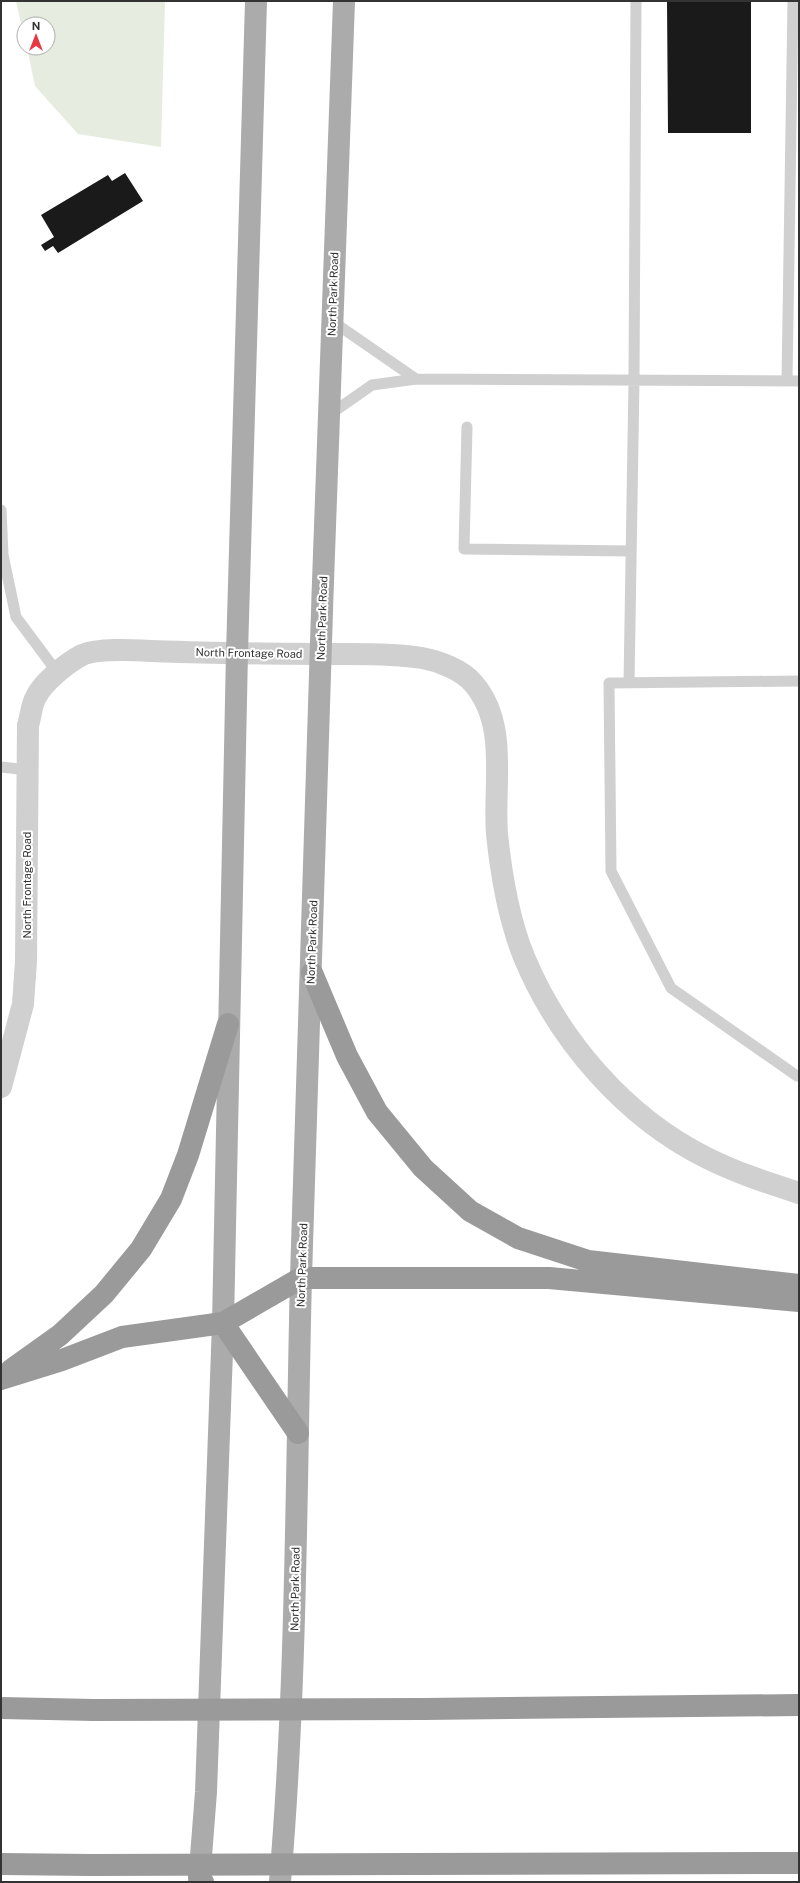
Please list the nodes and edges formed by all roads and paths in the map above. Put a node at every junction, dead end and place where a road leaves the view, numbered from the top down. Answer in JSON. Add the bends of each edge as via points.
{"nodes":[{"id":1,"x":256,"y":1,"type":"edge"},
{"id":2,"x":344,"y":1,"type":"edge"},
{"id":3,"x":636,"y":1,"type":"edge"},
{"id":4,"x":793,"y":1,"type":"edge"},
{"id":5,"x":332,"y":321,"type":"junction"},
{"id":6,"x":416,"y":379,"type":"junction"},
{"id":7,"x":634,"y":380,"type":"junction"},
{"id":8,"x":787,"y":381,"type":"junction"},
{"id":9,"x":799,"y":381,"type":"edge"},
{"id":10,"x":329,"y":415,"type":"junction"},
{"id":11,"x":467,"y":427,"type":"dead end"},
{"id":12,"x":1,"y":510,"type":"edge"},
{"id":13,"x":631,"y":551,"type":"junction"},
{"id":14,"x":237,"y":654,"type":"junction"},
{"id":15,"x":320,"y":654,"type":"junction"},
{"id":16,"x":57,"y":672,"type":"junction"},
{"id":17,"x":799,"y":681,"type":"edge"},
{"id":18,"x":629,"y":683,"type":"junction"},
{"id":19,"x":1,"y":767,"type":"edge"},
{"id":20,"x":28,"y":770,"type":"junction"},
{"id":21,"x":312,"y":973,"type":"junction"},
{"id":22,"x":228,"y":1024,"type":"junction"},
{"id":23,"x":799,"y":1076,"type":"edge"},
{"id":24,"x":1,"y":1087,"type":"edge"},
{"id":25,"x":799,"y":1193,"type":"edge"},
{"id":26,"x":301,"y":1278,"type":"junction"},
{"id":27,"x":799,"y":1285,"type":"edge"},
{"id":28,"x":799,"y":1301,"type":"edge"},
{"id":29,"x":223,"y":1324,"type":"junction"},
{"id":30,"x":1,"y":1378,"type":"edge"},
{"id":31,"x":298,"y":1433,"type":"junction"},
{"id":32,"x":799,"y":1705,"type":"edge"},
{"id":33,"x":1,"y":1708,"type":"edge"},
{"id":34,"x":799,"y":1863,"type":"edge"},
{"id":35,"x":1,"y":1864,"type":"edge"},
{"id":36,"x":200,"y":1880,"type":"edge"},
{"id":37,"x":280,"y":1882,"type":"edge"}],
"edges":[{"from":1,"to":14,"type":"main road"},
{"from":2,"to":5,"type":"main road","name":"North Park Road"},
{"from":3,"to":7,"type":"lane"},
{"from":4,"to":8,"type":"lane"},
{"from":5,"to":6,"type":"lane"},
{"from":5,"to":10,"type":"main road","name":"North Park Road"},
{"from":6,"to":7,"type":"lane"},
{"from":6,"to":10,"type":"lane","via":[[372,385]]},
{"from":7,"to":8,"type":"lane"},
{"from":7,"to":13,"type":"lane"},
{"from":8,"to":9,"type":"lane"},
{"from":10,"to":15,"type":"main road","name":"North Park Road"},
{"from":11,"to":13,"type":"lane","via":[[464,549]]},
{"from":12,"to":16,"type":"lane","via":[[2,555],[16,617]]},
{"from":13,"to":18,"type":"lane"},
{"from":14,"to":15,"type":"street","name":"North Frontage Road"},
{"from":14,"to":16,"type":"street","name":"North Frontage Road","via":[[118,650],[85,654]]},
{"from":14,"to":22,"type":"main road"},
{"from":15,"to":21,"type":"main road","name":"North Park Road"},
{"from":15,"to":25,"type":"street","name":"North Frontage Road","via":[[384,654],[424,658],[450,667],[472,681],[488,705],[496,733],[497,831],[511,913],[524,957],[549,1006],[577,1050],[604,1080],[671,1137],[707,1158],[755,1179]]},
{"from":16,"to":20,"type":"street","name":"North Frontage Road","via":[[35,697],[28,725]]},
{"from":17,"to":18,"type":"lane"},
{"from":18,"to":23,"type":"lane","via":[[609,683],[610,871],[671,988]]},
{"from":19,"to":20,"type":"lane"},
{"from":20,"to":24,"type":"street","name":"North Frontage Road","via":[[26,961],[23,1004]]},
{"from":21,"to":26,"type":"main road","name":"North Park Road"},
{"from":21,"to":27,"type":"highway","via":[[347,1056],[376,1112],[422,1168],[470,1211],[518,1238],[588,1261]]},
{"from":22,"to":29,"type":"main road"},
{"from":22,"to":30,"type":"highway","via":[[188,1155],[174,1191],[141,1248],[104,1294],[60,1335]]},
{"from":26,"to":28,"type":"highway","via":[[549,1278]]},
{"from":26,"to":29,"type":"highway"},
{"from":26,"to":31,"type":"main road","name":"North Park Road"},
{"from":29,"to":30,"type":"highway","via":[[122,1337],[62,1360]]},
{"from":29,"to":31,"type":"highway"},
{"from":29,"to":36,"type":"main road","via":[[206,1792]]},
{"from":31,"to":37,"type":"main road","name":"North Park Road","via":[[288,1791]]},
{"from":32,"to":33,"type":"highway","bridge":true,"via":[[423,1709]]},
{"from":34,"to":35,"type":"highway","bridge":true}]}
